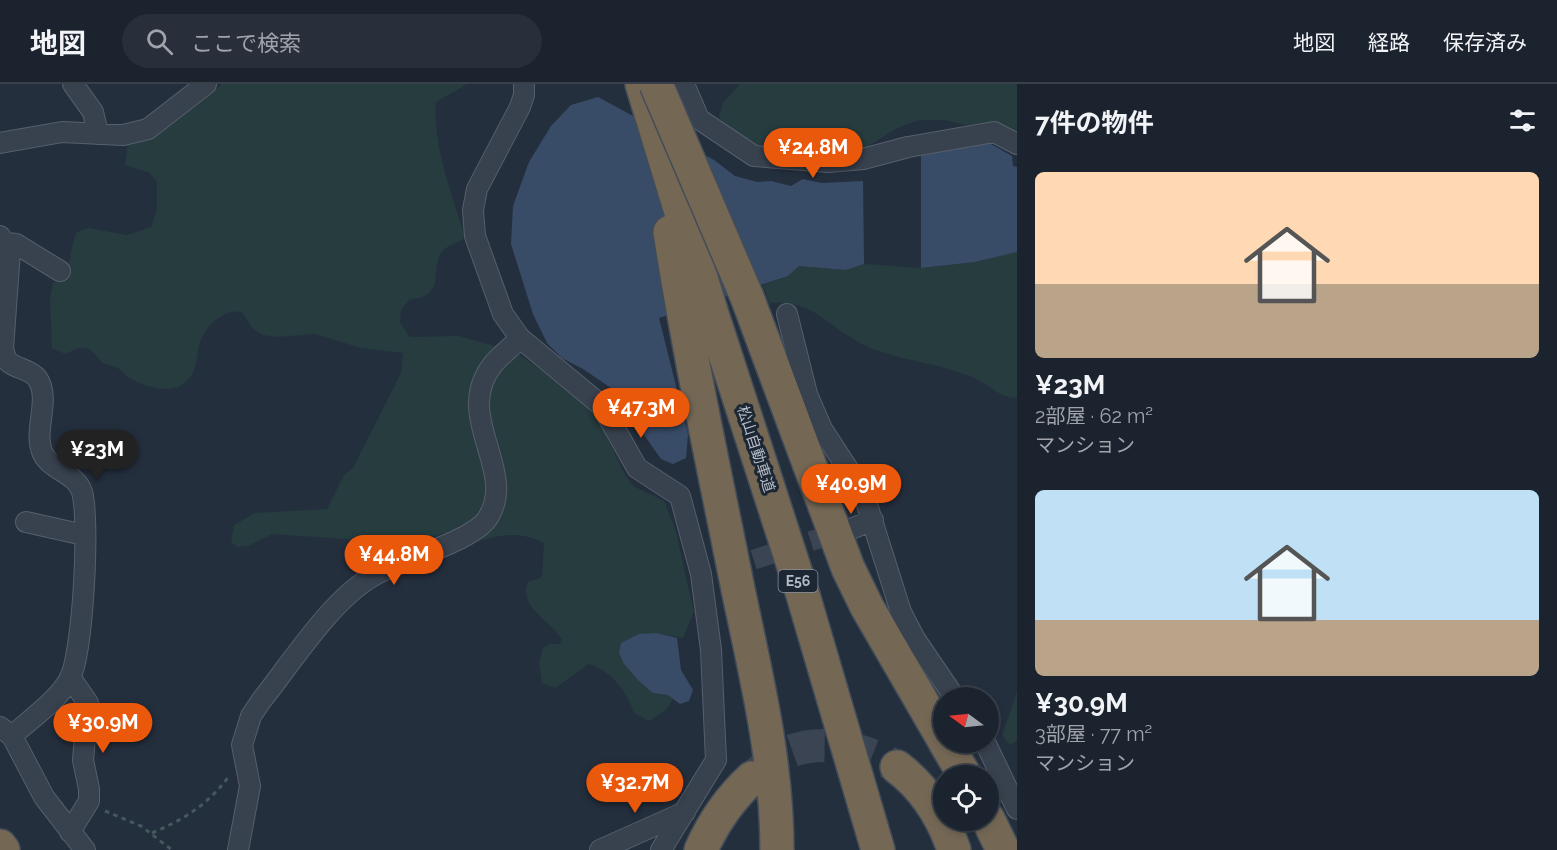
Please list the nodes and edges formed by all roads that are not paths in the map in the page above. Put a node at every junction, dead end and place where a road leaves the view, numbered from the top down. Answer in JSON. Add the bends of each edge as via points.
{"nodes":[{"id":1,"x":73,"y":84,"type":"edge"},
{"id":2,"x":206,"y":84,"type":"edge"},
{"id":3,"x":524,"y":84,"type":"edge"},
{"id":4,"x":644,"y":84,"type":"edge"},
{"id":5,"x":656,"y":84,"type":"edge"},
{"id":6,"x":684,"y":84,"type":"edge"},
{"id":7,"x":699,"y":119,"type":"junction"},
{"id":8,"x":98,"y":134,"type":"junction"},
{"id":9,"x":0,"y":143,"type":"edge"},
{"id":10,"x":1017,"y":144,"type":"edge"},
{"id":11,"x":3,"y":239,"type":"edge"},
{"id":12,"x":60,"y":271,"type":"dead end"},
{"id":13,"x":787,"y":314,"type":"dead end"},
{"id":14,"x":698,"y":317,"type":"junction"},
{"id":15,"x":520,"y":338,"type":"junction"},
{"id":16,"x":4,"y":367,"type":"edge"},
{"id":17,"x":873,"y":520,"type":"junction"},
{"id":18,"x":26,"y":522,"type":"dead end"},
{"id":19,"x":851,"y":529,"type":"tunnel mouth"},
{"id":20,"x":84,"y":535,"type":"junction"},
{"id":21,"x":725,"y":569,"type":"tunnel mouth"},
{"id":22,"x":702,"y":574,"type":"junction"},
{"id":23,"x":70,"y":677,"type":"junction"},
{"id":24,"x":948,"y":687,"type":"edge"},
{"id":25,"x":933,"y":723,"type":"edge"},
{"id":26,"x":6,"y":732,"type":"edge"},
{"id":27,"x":990,"y":753,"type":"edge"},
{"id":28,"x":897,"y":767,"type":"tunnel mouth"},
{"id":29,"x":752,"y":778,"type":"tunnel mouth"},
{"id":30,"x":1017,"y":809,"type":"edge"},
{"id":31,"x":685,"y":812,"type":"junction"},
{"id":32,"x":994,"y":831,"type":"edge"},
{"id":33,"x":70,"y":832,"type":"junction"},
{"id":34,"x":0,"y":846,"type":"edge"},
{"id":35,"x":3,"y":850,"type":"edge"},
{"id":36,"x":85,"y":850,"type":"edge"},
{"id":37,"x":238,"y":850,"type":"edge"},
{"id":38,"x":600,"y":850,"type":"edge"},
{"id":39,"x":661,"y":850,"type":"edge"},
{"id":40,"x":701,"y":850,"type":"edge"},
{"id":41,"x":777,"y":850,"type":"edge"},
{"id":42,"x":878,"y":850,"type":"edge"},
{"id":43,"x":954,"y":850,"type":"edge"},
{"id":44,"x":1004,"y":850,"type":"edge"}],
"edges":[{"from":1,"to":8,"type":"street","via":[[93,112]]},
{"from":2,"to":8,"type":"street","via":[[148,129],[123,135]]},
{"from":3,"to":15,"type":"street","via":[[520,107],[477,189],[473,210],[475,236],[490,280],[503,314]]},
{"from":4,"to":7,"type":"street"},
{"from":4,"to":14,"type":"highway"},
{"from":5,"to":25,"type":"highway","bridge":true,"via":[[747,297],[848,568]]},
{"from":6,"to":7,"type":"street"},
{"from":7,"to":10,"type":"street","via":[[754,156],[828,162],[863,159],[994,132]]},
{"from":8,"to":9,"type":"street","via":[[62,132]]},
{"from":11,"to":12,"type":"street"},
{"from":11,"to":16,"type":"street","via":[[10,251]]},
{"from":13,"to":17,"type":"street","via":[[807,394],[822,429],[863,492]]},
{"from":14,"to":41,"type":"highway","via":[[767,730],[777,800]]},
{"from":14,"to":42,"type":"highway","name":"松山自動車道","number":"E56","via":[[803,595]]},
{"from":15,"to":22,"type":"street","via":[[602,406],[637,468],[680,496]]},
{"from":15,"to":37,"type":"street","via":[[494,364],[479,398],[481,430],[497,487],[496,502],[488,518],[480,529],[375,575],[339,601],[251,716],[242,745],[250,786]]},
{"from":16,"to":20,"type":"street","via":[[36,376],[40,384],[43,454],[75,480],[81,491]]},
{"from":17,"to":19,"type":"street"},
{"from":17,"to":24,"type":"street","via":[[901,612]]},
{"from":18,"to":20,"type":"street"},
{"from":20,"to":23,"type":"street","via":[[81,636]]},
{"from":21,"to":22,"type":"street"},
{"from":22,"to":31,"type":"street","via":[[711,650],[716,760]]},
{"from":23,"to":26,"type":"street","via":[[62,690]]},
{"from":23,"to":33,"type":"street","via":[[88,703],[83,760],[89,789],[87,804]]},
{"from":26,"to":33,"type":"street","via":[[44,797]]},
{"from":27,"to":30,"type":"street"},
{"from":28,"to":43,"type":"highway","via":[[925,793]]},
{"from":29,"to":40,"type":"highway","via":[[735,793]]},
{"from":31,"to":38,"type":"street"},
{"from":31,"to":39,"type":"street"},
{"from":32,"to":44,"type":"highway"},
{"from":33,"to":36,"type":"street"},
{"from":34,"to":35,"type":"highway"}]}
